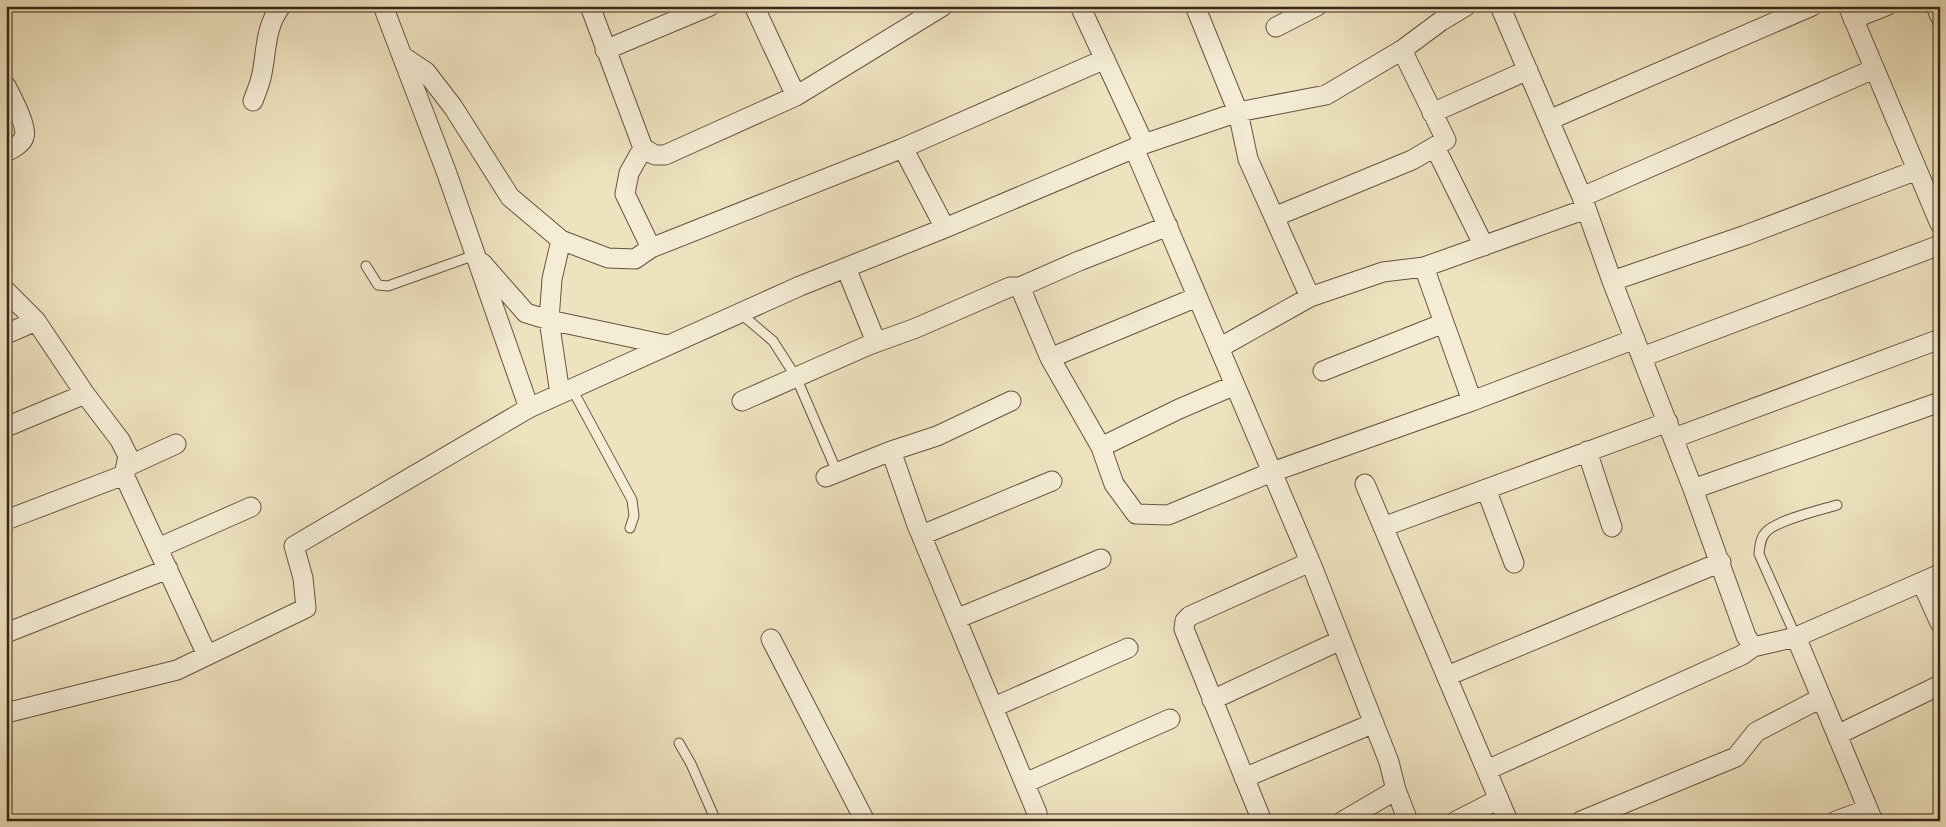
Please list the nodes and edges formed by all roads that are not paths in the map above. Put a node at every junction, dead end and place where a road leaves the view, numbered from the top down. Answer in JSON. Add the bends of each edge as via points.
{"nodes":[{"id":1,"x":281,"y":6,"type":"edge"},
{"id":2,"x":383,"y":6,"type":"edge"},
{"id":3,"x":590,"y":6,"type":"edge"},
{"id":4,"x":710,"y":6,"type":"edge"},
{"id":5,"x":754,"y":6,"type":"edge"},
{"id":6,"x":943,"y":6,"type":"edge"},
{"id":7,"x":1080,"y":6,"type":"edge"},
{"id":8,"x":1195,"y":6,"type":"edge"},
{"id":9,"x":1318,"y":6,"type":"edge"},
{"id":10,"x":1466,"y":6,"type":"edge"},
{"id":11,"x":1500,"y":6,"type":"edge"},
{"id":12,"x":1812,"y":6,"type":"edge"},
{"id":13,"x":1886,"y":6,"type":"edge"},
{"id":14,"x":1936,"y":6,"type":"edge"},
{"id":15,"x":1851,"y":13,"type":"edge"},
{"id":16,"x":1940,"y":16,"type":"edge"},
{"id":17,"x":1276,"y":27,"type":"dead end"},
{"id":18,"x":605,"y":50,"type":"junction"},
{"id":19,"x":1402,"y":50,"type":"junction"},
{"id":20,"x":402,"y":56,"type":"junction"},
{"id":21,"x":1104,"y":59,"type":"junction"},
{"id":22,"x":1874,"y":69,"type":"junction"},
{"id":23,"x":1528,"y":70,"type":"junction"},
{"id":24,"x":6,"y":86,"type":"edge"},
{"id":25,"x":796,"y":96,"type":"junction"},
{"id":26,"x":254,"y":101,"type":"dead end"},
{"id":27,"x":1238,"y":112,"type":"junction"},
{"id":28,"x":1432,"y":114,"type":"junction"},
{"id":29,"x":1549,"y":120,"type":"junction"},
{"id":30,"x":1139,"y":146,"type":"junction"},
{"id":31,"x":1435,"y":146,"type":"junction"},
{"id":32,"x":643,"y":148,"type":"junction"},
{"id":33,"x":902,"y":148,"type":"junction"},
{"id":34,"x":6,"y":152,"type":"edge"},
{"id":35,"x":1917,"y":170,"type":"junction"},
{"id":36,"x":1932,"y":190,"type":"edge"},
{"id":37,"x":1584,"y":203,"type":"junction"},
{"id":38,"x":1274,"y":217,"type":"junction"},
{"id":39,"x":1940,"y":224,"type":"edge"},
{"id":40,"x":1168,"y":226,"type":"junction"},
{"id":41,"x":945,"y":228,"type":"junction"},
{"id":42,"x":561,"y":240,"type":"junction"},
{"id":43,"x":1940,"y":245,"type":"edge"},
{"id":44,"x":1484,"y":246,"type":"junction"},
{"id":45,"x":651,"y":248,"type":"junction"},
{"id":46,"x":476,"y":255,"type":"junction"},
{"id":47,"x":366,"y":266,"type":"dead end"},
{"id":48,"x":1424,"y":267,"type":"junction"},
{"id":49,"x":846,"y":268,"type":"junction"},
{"id":50,"x":1612,"y":280,"type":"junction"},
{"id":51,"x":1020,"y":287,"type":"junction"},
{"id":52,"x":6,"y":291,"type":"edge"},
{"id":53,"x":1197,"y":297,"type":"junction"},
{"id":54,"x":1310,"y":297,"type":"junction"},
{"id":55,"x":740,"y":312,"type":"junction"},
{"id":56,"x":549,"y":320,"type":"junction"},
{"id":57,"x":36,"y":322,"type":"junction"},
{"id":58,"x":1444,"y":323,"type":"junction"},
{"id":59,"x":6,"y":334,"type":"edge"},
{"id":60,"x":1940,"y":338,"type":"edge"},
{"id":61,"x":1634,"y":339,"type":"junction"},
{"id":62,"x":876,"y":342,"type":"junction"},
{"id":63,"x":667,"y":345,"type":"junction"},
{"id":64,"x":1219,"y":348,"type":"junction"},
{"id":65,"x":1642,"y":357,"type":"junction"},
{"id":66,"x":1050,"y":358,"type":"junction"},
{"id":67,"x":1322,"y":371,"type":"dead end"},
{"id":68,"x":796,"y":377,"type":"junction"},
{"id":69,"x":1235,"y":385,"type":"junction"},
{"id":70,"x":566,"y":392,"type":"junction"},
{"id":71,"x":85,"y":394,"type":"junction"},
{"id":72,"x":742,"y":401,"type":"dead end"},
{"id":73,"x":1011,"y":401,"type":"dead end"},
{"id":74,"x":1472,"y":401,"type":"junction"},
{"id":75,"x":1940,"y":402,"type":"edge"},
{"id":76,"x":529,"y":408,"type":"junction"},
{"id":77,"x":6,"y":427,"type":"edge"},
{"id":78,"x":1671,"y":430,"type":"junction"},
{"id":79,"x":176,"y":444,"type":"dead end"},
{"id":80,"x":1101,"y":447,"type":"junction"},
{"id":81,"x":891,"y":451,"type":"junction"},
{"id":82,"x":1587,"y":451,"type":"junction"},
{"id":83,"x":125,"y":471,"type":"junction"},
{"id":84,"x":1272,"y":472,"type":"junction"},
{"id":85,"x":831,"y":475,"type":"joint"},
{"id":86,"x":1052,"y":481,"type":"dead end"},
{"id":87,"x":1365,"y":484,"type":"dead end"},
{"id":88,"x":1486,"y":489,"type":"junction"},
{"id":89,"x":1693,"y":489,"type":"junction"},
{"id":90,"x":1837,"y":505,"type":"dead end"},
{"id":91,"x":250,"y":508,"type":"dead end"},
{"id":92,"x":6,"y":520,"type":"edge"},
{"id":93,"x":1383,"y":527,"type":"junction"},
{"id":94,"x":1612,"y":527,"type":"dead end"},
{"id":95,"x":630,"y":528,"type":"dead end"},
{"id":96,"x":922,"y":535,"type":"junction"},
{"id":97,"x":158,"y":548,"type":"junction"},
{"id":98,"x":1101,"y":559,"type":"dead end"},
{"id":99,"x":1310,"y":562,"type":"junction"},
{"id":100,"x":1720,"y":562,"type":"junction"},
{"id":101,"x":1514,"y":563,"type":"dead end"},
{"id":102,"x":168,"y":569,"type":"junction"},
{"id":103,"x":1940,"y":574,"type":"edge"},
{"id":104,"x":1922,"y":583,"type":"junction"},
{"id":105,"x":956,"y":619,"type":"junction"},
{"id":106,"x":1940,"y":623,"type":"edge"},
{"id":107,"x":6,"y":633,"type":"edge"},
{"id":108,"x":1796,"y":637,"type":"junction"},
{"id":109,"x":771,"y":639,"type":"dead end"},
{"id":110,"x":1341,"y":640,"type":"junction"},
{"id":111,"x":1753,"y":647,"type":"junction"},
{"id":112,"x":1128,"y":648,"type":"dead end"},
{"id":113,"x":208,"y":655,"type":"junction"},
{"id":114,"x":1447,"y":676,"type":"junction"},
{"id":115,"x":1940,"y":685,"type":"edge"},
{"id":116,"x":1821,"y":698,"type":"junction"},
{"id":117,"x":1212,"y":700,"type":"junction"},
{"id":118,"x":994,"y":707,"type":"junction"},
{"id":119,"x":6,"y":713,"type":"edge"},
{"id":120,"x":1170,"y":719,"type":"dead end"},
{"id":121,"x":1374,"y":723,"type":"junction"},
{"id":122,"x":1837,"y":736,"type":"junction"},
{"id":123,"x":679,"y":743,"type":"dead end"},
{"id":124,"x":1487,"y":770,"type":"junction"},
{"id":125,"x":1244,"y":778,"type":"junction"},
{"id":126,"x":1025,"y":783,"type":"junction"},
{"id":127,"x":1396,"y":790,"type":"junction"},
{"id":128,"x":1499,"y":799,"type":"junction"},
{"id":129,"x":1870,"y":815,"type":"edge"},
{"id":130,"x":716,"y":821,"type":"edge"},
{"id":131,"x":865,"y":821,"type":"edge"},
{"id":132,"x":1036,"y":821,"type":"edge"},
{"id":133,"x":1262,"y":821,"type":"edge"},
{"id":134,"x":1343,"y":821,"type":"edge"},
{"id":135,"x":1408,"y":821,"type":"edge"},
{"id":136,"x":1456,"y":821,"type":"edge"},
{"id":137,"x":1508,"y":821,"type":"edge"},
{"id":138,"x":1581,"y":821,"type":"edge"},
{"id":139,"x":1836,"y":821,"type":"edge"}],
"edges":[{"from":1,"to":26,"type":"street","via":[[268,33]]},
{"from":2,"to":20,"type":"street"},
{"from":3,"to":18,"type":"street"},
{"from":4,"to":18,"type":"street"},
{"from":5,"to":25,"type":"street"},
{"from":6,"to":25,"type":"street"},
{"from":7,"to":21,"type":"street"},
{"from":8,"to":27,"type":"street"},
{"from":9,"to":17,"type":"street"},
{"from":10,"to":19,"type":"street"},
{"from":11,"to":23,"type":"street"},
{"from":12,"to":29,"type":"street"},
{"from":13,"to":15,"type":"street"},
{"from":14,"to":16,"type":"street"},
{"from":15,"to":22,"type":"street"},
{"from":18,"to":32,"type":"street"},
{"from":19,"to":27,"type":"street","via":[[1326,95]]},
{"from":19,"to":28,"type":"street"},
{"from":20,"to":42,"type":"street","via":[[426,72],[453,107],[510,197]]},
{"from":20,"to":46,"type":"street"},
{"from":21,"to":30,"type":"street"},
{"from":21,"to":33,"type":"street"},
{"from":22,"to":35,"type":"street"},
{"from":22,"to":37,"type":"street"},
{"from":23,"to":28,"type":"street"},
{"from":23,"to":29,"type":"street"},
{"from":24,"to":34,"type":"street","via":[[25,137]]},
{"from":25,"to":32,"type":"street","via":[[665,154],[655,154]]},
{"from":27,"to":30,"type":"street"},
{"from":27,"to":38,"type":"street","via":[[1248,159]]},
{"from":28,"to":31,"type":"street","via":[[1446,140]]},
{"from":29,"to":37,"type":"street"},
{"from":30,"to":40,"type":"street"},
{"from":30,"to":41,"type":"street"},
{"from":31,"to":38,"type":"street","via":[[1412,160]]},
{"from":31,"to":44,"type":"street"},
{"from":32,"to":45,"type":"street","via":[[629,173],[625,194]]},
{"from":33,"to":41,"type":"street"},
{"from":33,"to":45,"type":"street"},
{"from":35,"to":36,"type":"street"},
{"from":35,"to":50,"type":"street","via":[[1746,235]]},
{"from":36,"to":39,"type":"street"},
{"from":37,"to":44,"type":"street"},
{"from":37,"to":50,"type":"street"},
{"from":38,"to":54,"type":"street"},
{"from":40,"to":51,"type":"street"},
{"from":40,"to":53,"type":"street"},
{"from":41,"to":49,"type":"street"},
{"from":42,"to":45,"type":"street","via":[[608,258],[635,259]]},
{"from":42,"to":56,"type":"street","via":[[552,279]]},
{"from":43,"to":65,"type":"street"},
{"from":44,"to":48,"type":"street"},
{"from":46,"to":47,"type":"lane","via":[[388,286],[378,285]]},
{"from":46,"to":56,"type":"street","via":[[526,313]]},
{"from":46,"to":76,"type":"street"},
{"from":48,"to":54,"type":"street","via":[[1383,272]]},
{"from":48,"to":58,"type":"street"},
{"from":49,"to":55,"type":"street"},
{"from":49,"to":62,"type":"street"},
{"from":50,"to":61,"type":"street"},
{"from":51,"to":62,"type":"street","via":[[1010,287]]},
{"from":51,"to":66,"type":"street"},
{"from":52,"to":57,"type":"street"},
{"from":53,"to":64,"type":"street"},
{"from":53,"to":66,"type":"street"},
{"from":54,"to":64,"type":"street"},
{"from":55,"to":63,"type":"street"},
{"from":55,"to":68,"type":"lane","via":[[773,341]]},
{"from":56,"to":63,"type":"street"},
{"from":56,"to":70,"type":"street"},
{"from":57,"to":59,"type":"street"},
{"from":57,"to":71,"type":"street"},
{"from":58,"to":67,"type":"street"},
{"from":58,"to":74,"type":"street"},
{"from":60,"to":78,"type":"street"},
{"from":61,"to":65,"type":"street"},
{"from":61,"to":74,"type":"street"},
{"from":62,"to":68,"type":"street"},
{"from":63,"to":70,"type":"street"},
{"from":64,"to":69,"type":"street"},
{"from":65,"to":78,"type":"street"},
{"from":66,"to":80,"type":"street"},
{"from":68,"to":72,"type":"street"},
{"from":68,"to":85,"type":"lane"},
{"from":69,"to":80,"type":"street","via":[[1178,408]]},
{"from":69,"to":84,"type":"street"},
{"from":70,"to":76,"type":"street"},
{"from":70,"to":95,"type":"lane","via":[[632,500],[634,516]]},
{"from":71,"to":77,"type":"street"},
{"from":71,"to":83,"type":"street","via":[[120,440],[128,456]]},
{"from":73,"to":81,"type":"street","via":[[937,436]]},
{"from":74,"to":84,"type":"street"},
{"from":75,"to":89,"type":"street"},
{"from":76,"to":113,"type":"street","via":[[294,546],[306,608]]},
{"from":78,"to":82,"type":"street"},
{"from":78,"to":89,"type":"street"},
{"from":79,"to":83,"type":"street"},
{"from":80,"to":84,"type":"street","via":[[1114,484],[1136,514],[1168,515]]},
{"from":81,"to":85,"type":"street"},
{"from":81,"to":96,"type":"street"},
{"from":82,"to":88,"type":"street"},
{"from":82,"to":94,"type":"street"},
{"from":83,"to":92,"type":"street"},
{"from":83,"to":97,"type":"street"},
{"from":84,"to":99,"type":"street"},
{"from":86,"to":96,"type":"street"},
{"from":87,"to":93,"type":"street"},
{"from":88,"to":93,"type":"street"},
{"from":88,"to":101,"type":"street"},
{"from":89,"to":100,"type":"street"},
{"from":90,"to":108,"type":"lane","via":[[1775,525],[1760,541],[1761,561]]},
{"from":91,"to":97,"type":"street"},
{"from":93,"to":114,"type":"street"},
{"from":96,"to":105,"type":"street"},
{"from":97,"to":102,"type":"street"},
{"from":98,"to":105,"type":"street"},
{"from":99,"to":110,"type":"street"},
{"from":99,"to":117,"type":"street","via":[[1185,621],[1184,629]]},
{"from":100,"to":111,"type":"street","via":[[1746,636]]},
{"from":100,"to":114,"type":"street"},
{"from":102,"to":107,"type":"street"},
{"from":102,"to":113,"type":"street"},
{"from":103,"to":104,"type":"street"},
{"from":104,"to":106,"type":"street"},
{"from":104,"to":108,"type":"street"},
{"from":105,"to":118,"type":"street"},
{"from":108,"to":111,"type":"street"},
{"from":108,"to":116,"type":"street"},
{"from":109,"to":131,"type":"street"},
{"from":110,"to":117,"type":"street"},
{"from":110,"to":121,"type":"street"},
{"from":111,"to":124,"type":"street","via":[[1742,655]]},
{"from":112,"to":118,"type":"street"},
{"from":113,"to":119,"type":"street","via":[[177,670]]},
{"from":114,"to":124,"type":"street"},
{"from":115,"to":122,"type":"street"},
{"from":116,"to":122,"type":"street"},
{"from":116,"to":138,"type":"street","via":[[1756,732],[1736,757]]},
{"from":117,"to":125,"type":"street"},
{"from":118,"to":126,"type":"street"},
{"from":120,"to":126,"type":"street"},
{"from":121,"to":125,"type":"street"},
{"from":121,"to":127,"type":"street"},
{"from":122,"to":129,"type":"street"},
{"from":123,"to":130,"type":"lane","via":[[692,764]]},
{"from":124,"to":128,"type":"street"},
{"from":125,"to":133,"type":"street"},
{"from":126,"to":132,"type":"street","via":[[1037,813]]},
{"from":127,"to":134,"type":"street"},
{"from":127,"to":135,"type":"street"},
{"from":128,"to":136,"type":"street"},
{"from":128,"to":137,"type":"street"},
{"from":129,"to":139,"type":"street"}]}
